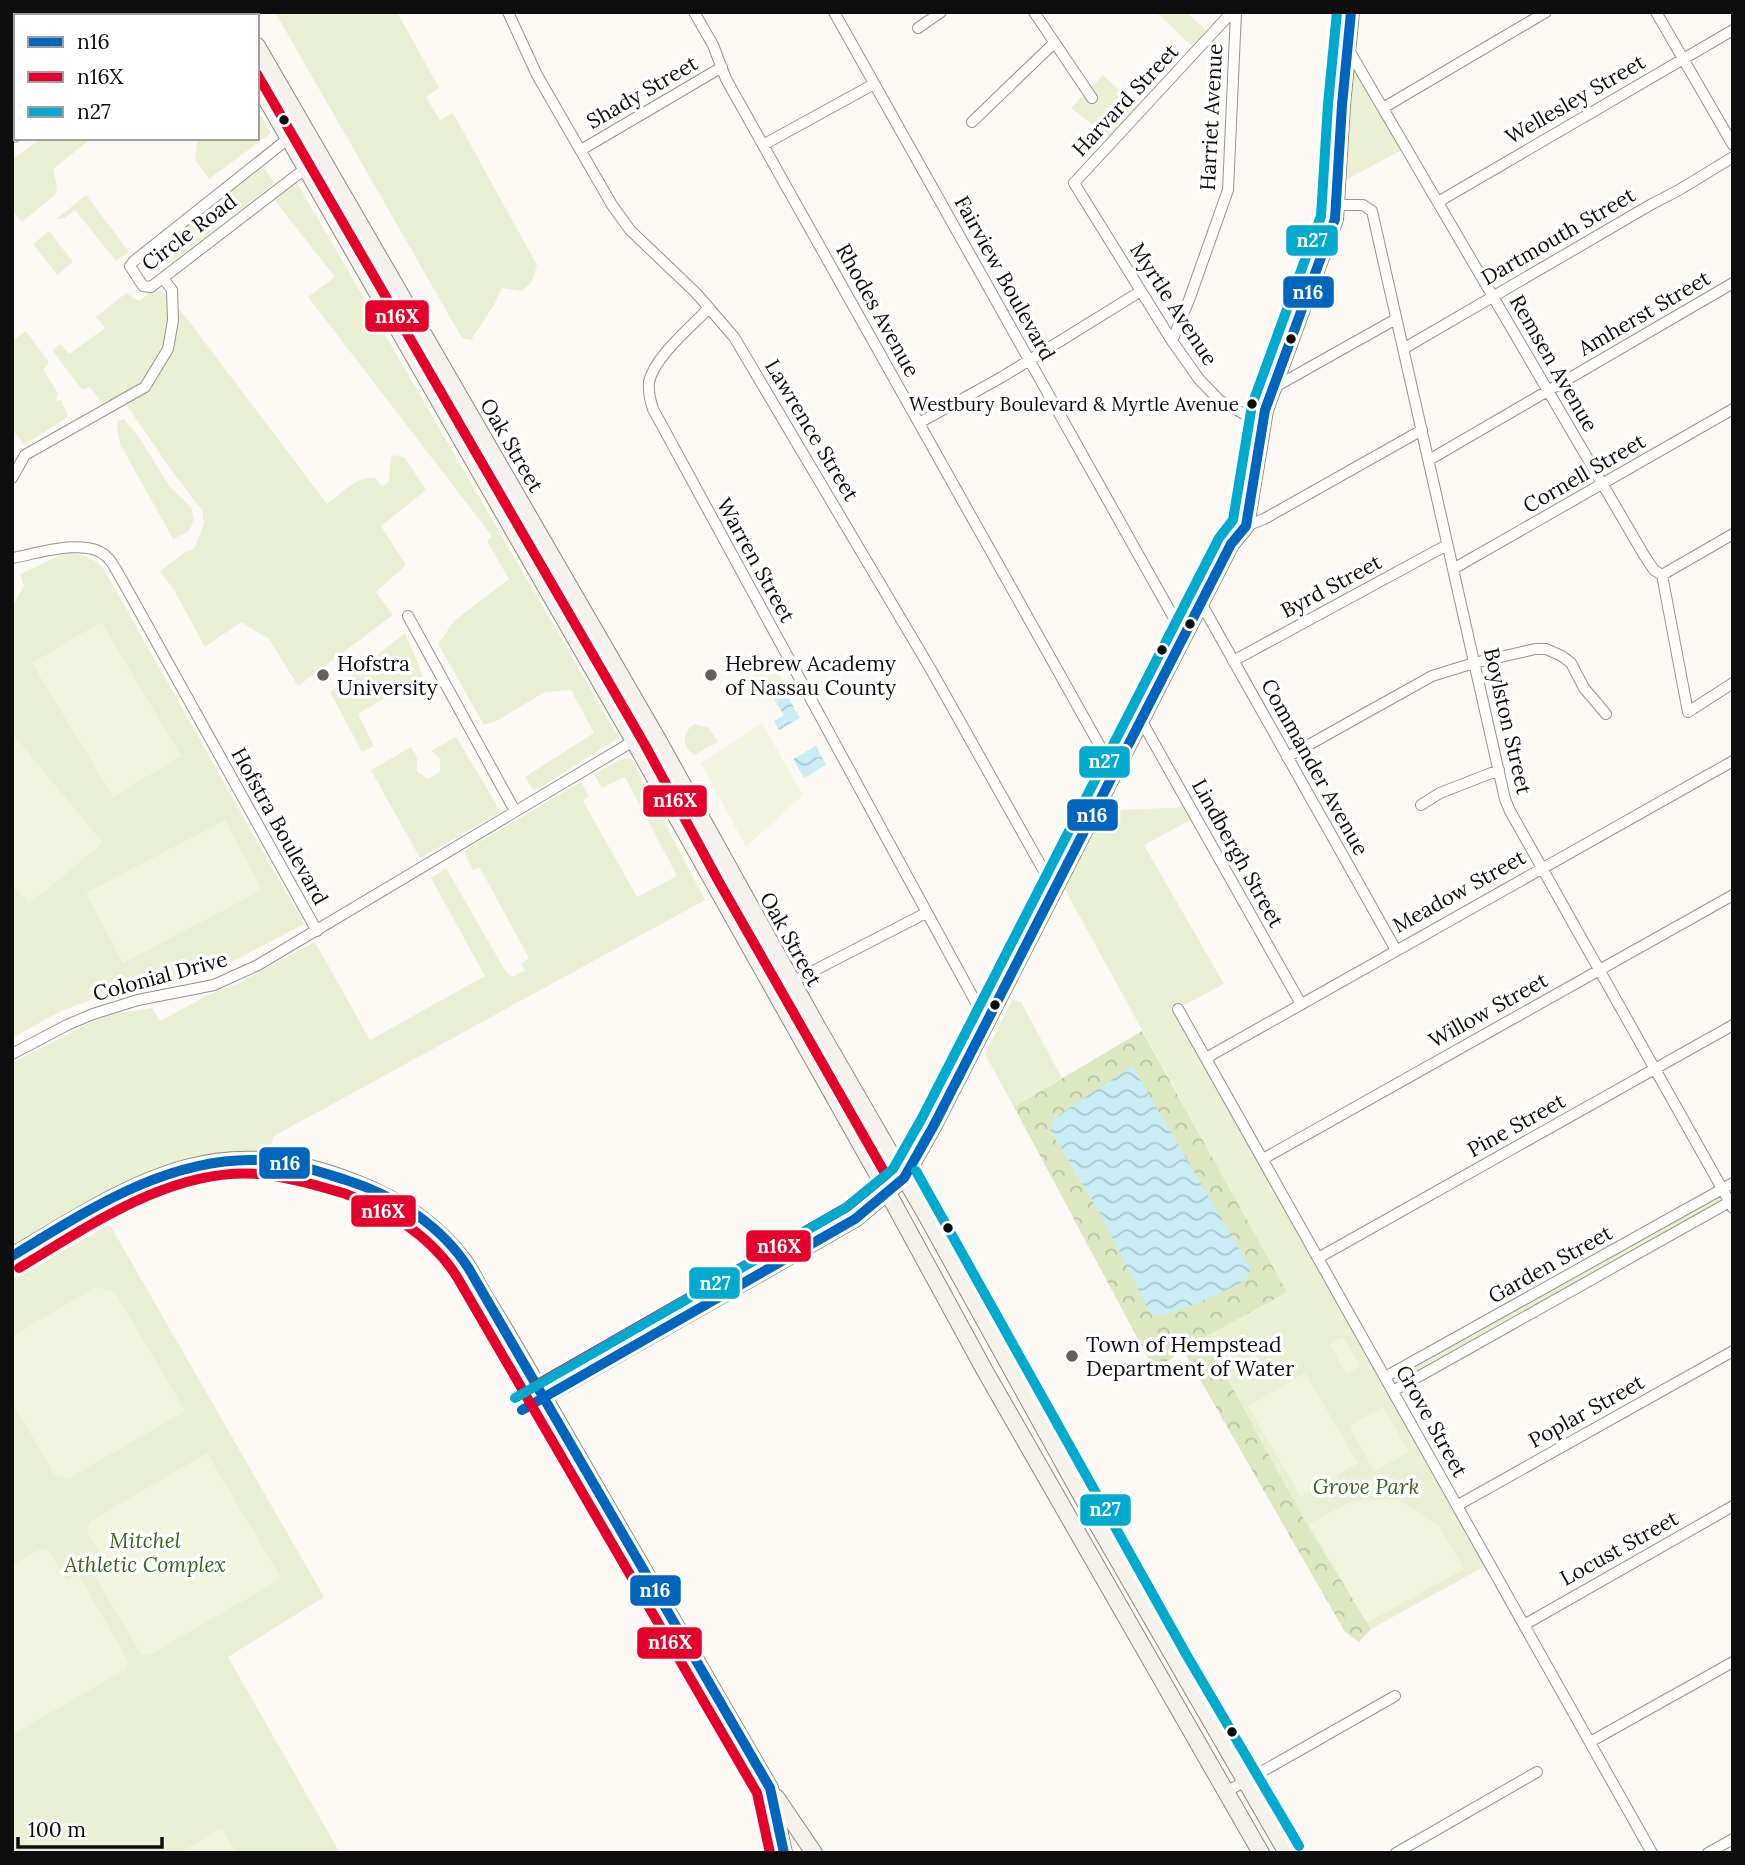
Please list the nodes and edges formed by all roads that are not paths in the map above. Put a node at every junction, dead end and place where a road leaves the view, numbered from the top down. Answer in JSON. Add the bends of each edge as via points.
{"nodes":[{"id":1,"x":508,"y":12,"type":"edge"},
{"id":2,"x":694,"y":12,"type":"edge"},
{"id":3,"x":834,"y":12,"type":"edge"},
{"id":4,"x":941,"y":12,"type":"edge"},
{"id":5,"x":1034,"y":12,"type":"edge"},
{"id":6,"x":1234,"y":12,"type":"edge"},
{"id":7,"x":1351,"y":12,"type":"edge"},
{"id":8,"x":1546,"y":12,"type":"edge"},
{"id":9,"x":1656,"y":12,"type":"edge"},
{"id":10,"x":918,"y":28,"type":"dead end"},
{"id":11,"x":1733,"y":30,"type":"edge"},
{"id":12,"x":1054,"y":43,"type":"junction"},
{"id":13,"x":1348,"y":47,"type":"junction"},
{"id":14,"x":259,"y":49,"type":"edge"},
{"id":15,"x":1683,"y":59,"type":"junction"},
{"id":16,"x":722,"y":67,"type":"junction"},
{"id":17,"x":874,"y":84,"type":"junction"},
{"id":18,"x":259,"y":86,"type":"edge"},
{"id":19,"x":1092,"y":98,"type":"dead end"},
{"id":20,"x":1383,"y":108,"type":"junction"},
{"id":21,"x":972,"y":122,"type":"dead end"},
{"id":22,"x":289,"y":138,"type":"junction"},
{"id":23,"x":763,"y":145,"type":"junction"},
{"id":24,"x":1733,"y":145,"type":"edge"},
{"id":25,"x":581,"y":150,"type":"junction"},
{"id":26,"x":1733,"y":157,"type":"edge"},
{"id":27,"x":306,"y":168,"type":"junction"},
{"id":28,"x":1074,"y":183,"type":"joint"},
{"id":29,"x":1438,"y":202,"type":"junction"},
{"id":30,"x":1338,"y":205,"type":"junction"},
{"id":31,"x":163,"y":278,"type":"junction"},
{"id":32,"x":1733,"y":283,"type":"edge"},
{"id":33,"x":1141,"y":291,"type":"junction"},
{"id":34,"x":1493,"y":297,"type":"junction"},
{"id":35,"x":709,"y":308,"type":"junction"},
{"id":36,"x":1396,"y":319,"type":"junction"},
{"id":37,"x":1172,"y":341,"type":"junction"},
{"id":38,"x":1403,"y":349,"type":"junction"},
{"id":39,"x":1029,"y":360,"type":"junction"},
{"id":40,"x":1273,"y":388,"type":"junction"},
{"id":41,"x":1548,"y":391,"type":"junction"},
{"id":42,"x":1733,"y":410,"type":"edge"},
{"id":43,"x":919,"y":423,"type":"junction"},
{"id":44,"x":1262,"y":424,"type":"junction"},
{"id":45,"x":1422,"y":430,"type":"junction"},
{"id":46,"x":486,"y":444,"type":"junction"},
{"id":47,"x":470,"y":453,"type":"junction"},
{"id":48,"x":1429,"y":460,"type":"junction"},
{"id":49,"x":12,"y":478,"type":"edge"},
{"id":50,"x":1603,"y":485,"type":"junction"},
{"id":51,"x":1246,"y":526,"type":"junction"},
{"id":52,"x":1733,"y":534,"type":"edge"},
{"id":53,"x":1447,"y":545,"type":"junction"},
{"id":54,"x":12,"y":558,"type":"edge"},
{"id":55,"x":1453,"y":569,"type":"junction"},
{"id":56,"x":1662,"y":575,"type":"junction"},
{"id":57,"x":1201,"y":603,"type":"junction"},
{"id":58,"x":408,"y":616,"type":"dead end"},
{"id":59,"x":1184,"y":636,"type":"junction"},
{"id":60,"x":1233,"y":662,"type":"junction"},
{"id":61,"x":1474,"y":663,"type":"junction"},
{"id":62,"x":1733,"y":683,"type":"edge"},
{"id":63,"x":1606,"y":715,"type":"dead end"},
{"id":64,"x":1141,"y":720,"type":"junction"},
{"id":65,"x":652,"y":730,"type":"junction"},
{"id":66,"x":634,"y":741,"type":"junction"},
{"id":67,"x":1286,"y":757,"type":"junction"},
{"id":68,"x":1733,"y":761,"type":"edge"},
{"id":69,"x":1114,"y":771,"type":"junction"},
{"id":70,"x":1499,"y":771,"type":"junction"},
{"id":71,"x":1421,"y":805,"type":"dead end"},
{"id":72,"x":516,"y":811,"type":"junction"},
{"id":73,"x":1542,"y":868,"type":"junction"},
{"id":74,"x":1054,"y":890,"type":"junction"},
{"id":75,"x":1733,"y":895,"type":"edge"},
{"id":76,"x":926,"y":913,"type":"junction"},
{"id":77,"x":317,"y":931,"type":"junction"},
{"id":78,"x":1396,"y":950,"type":"junction"},
{"id":79,"x":1599,"y":970,"type":"junction"},
{"id":80,"x":792,"y":982,"type":"junction"},
{"id":81,"x":1301,"y":1004,"type":"junction"},
{"id":82,"x":1178,"y":1009,"type":"dead end"},
{"id":83,"x":986,"y":1021,"type":"junction"},
{"id":84,"x":1733,"y":1025,"type":"edge"},
{"id":85,"x":12,"y":1054,"type":"edge"},
{"id":86,"x":1206,"y":1058,"type":"junction"},
{"id":87,"x":1655,"y":1069,"type":"junction"},
{"id":88,"x":923,"y":1144,"type":"junction"},
{"id":89,"x":886,"y":1147,"type":"junction"},
{"id":90,"x":1263,"y":1159,"type":"junction"},
{"id":91,"x":904,"y":1178,"type":"junction"},
{"id":92,"x":1733,"y":1183,"type":"edge"},
{"id":93,"x":1722,"y":1189,"type":"junction"},
{"id":94,"x":888,"y":1192,"type":"junction"},
{"id":95,"x":1732,"y":1203,"type":"edge"},
{"id":96,"x":1614,"y":1250,"type":"junction"},
{"id":97,"x":12,"y":1256,"type":"edge"},
{"id":98,"x":1318,"y":1258,"type":"junction"},
{"id":99,"x":1623,"y":1262,"type":"junction"},
{"id":100,"x":1733,"y":1351,"type":"edge"},
{"id":101,"x":1006,"y":1360,"type":"junction"},
{"id":102,"x":985,"y":1373,"type":"junction"},
{"id":103,"x":1385,"y":1377,"type":"junction"},
{"id":104,"x":1393,"y":1391,"type":"junction"},
{"id":105,"x":543,"y":1397,"type":"junction"},
{"id":106,"x":1458,"y":1505,"type":"junction"},
{"id":107,"x":1733,"y":1506,"type":"edge"},
{"id":108,"x":1100,"y":1530,"type":"junction"},
{"id":109,"x":1083,"y":1541,"type":"junction"},
{"id":110,"x":1524,"y":1625,"type":"junction"},
{"id":111,"x":1733,"y":1662,"type":"edge"},
{"id":112,"x":1395,"y":1696,"type":"dead end"},
{"id":113,"x":1590,"y":1742,"type":"junction"},
{"id":114,"x":1538,"y":1772,"type":"dead end"},
{"id":115,"x":1246,"y":1780,"type":"junction"},
{"id":116,"x":770,"y":1788,"type":"junction"},
{"id":117,"x":1226,"y":1792,"type":"junction"},
{"id":118,"x":1733,"y":1839,"type":"edge"},
{"id":119,"x":785,"y":1853,"type":"edge"},
{"id":120,"x":814,"y":1853,"type":"edge"},
{"id":121,"x":1261,"y":1853,"type":"edge"},
{"id":122,"x":1287,"y":1853,"type":"edge"},
{"id":123,"x":1396,"y":1853,"type":"edge"},
{"id":124,"x":1652,"y":1853,"type":"edge"},
{"id":125,"x":1708,"y":1853,"type":"edge"}],
"edges":[{"from":1,"to":25,"type":"street","name":"Lawrence Street","via":[[537,75]]},
{"from":2,"to":16,"type":"street","name":"Rhodes Avenue"},
{"from":3,"to":17,"type":"street","name":"Fairview Boulevard"},
{"from":4,"to":10,"type":"street"},
{"from":5,"to":12,"type":"street"},
{"from":6,"to":28,"type":"street","name":"Harvard Street"},
{"from":6,"to":37,"type":"street","name":"Harriet Avenue","via":[[1228,191]]},
{"from":7,"to":13,"type":"street"},
{"from":8,"to":20,"type":"street"},
{"from":9,"to":15,"type":"street"},
{"from":11,"to":15,"type":"street","name":"Wellesley Street"},
{"from":12,"to":19,"type":"street"},
{"from":12,"to":21,"type":"street"},
{"from":13,"to":20,"type":"street","name":"Remsen Avenue"},
{"from":13,"to":30,"type":"street"},
{"from":14,"to":46,"type":"street","name":"Oak Street"},
{"from":15,"to":24,"type":"street"},
{"from":15,"to":29,"type":"street","name":"Wellesley Street"},
{"from":16,"to":23,"type":"street","name":"Rhodes Avenue"},
{"from":16,"to":25,"type":"street","name":"Shady Street"},
{"from":17,"to":23,"type":"street"},
{"from":17,"to":39,"type":"street","name":"Fairview Boulevard"},
{"from":18,"to":22,"type":"street","name":"Oak Street"},
{"from":20,"to":29,"type":"street","name":"Remsen Avenue"},
{"from":22,"to":27,"type":"street","name":"Oak Street"},
{"from":22,"to":31,"type":"street","name":"Circle Road","via":[[130,266],[147,288]]},
{"from":23,"to":43,"type":"street","name":"Rhodes Avenue"},
{"from":25,"to":35,"type":"street","name":"Lawrence Street","via":[[630,230]]},
{"from":26,"to":34,"type":"street","name":"Dartmouth Street"},
{"from":27,"to":31,"type":"street","name":"Circle Road"},
{"from":27,"to":47,"type":"street","name":"Oak Street"},
{"from":28,"to":33,"type":"street","name":"Myrtle Avenue"},
{"from":29,"to":34,"type":"street","name":"Remsen Avenue"},
{"from":30,"to":36,"type":"street","name":"Boylston Street","via":[[1358,204],[1372,211]]},
{"from":30,"to":40,"type":"street"},
{"from":31,"to":49,"type":"street","via":[[172,290],[170,340],[145,387],[25,456]]},
{"from":32,"to":41,"type":"street","name":"Amherst Street"},
{"from":33,"to":37,"type":"street","name":"Myrtle Avenue"},
{"from":33,"to":39,"type":"street"},
{"from":34,"to":38,"type":"street","name":"Dartmouth Street"},
{"from":34,"to":41,"type":"street","name":"Remsen Avenue"},
{"from":35,"to":74,"type":"street","name":"Lawrence Street","via":[[734,337],[777,408]]},
{"from":35,"to":76,"type":"street","name":"Warren Street","via":[[653,371],[649,382],[653,410]]},
{"from":36,"to":38,"type":"street","name":"Boylston Street"},
{"from":36,"to":40,"type":"street"},
{"from":37,"to":44,"type":"street","name":"Myrtle Avenue","via":[[1219,400]]},
{"from":38,"to":45,"type":"street","name":"Boylston Street"},
{"from":39,"to":43,"type":"street"},
{"from":39,"to":59,"type":"street","name":"Fairview Boulevard"},
{"from":40,"to":44,"type":"street"},
{"from":41,"to":48,"type":"street","name":"Amherst Street"},
{"from":41,"to":50,"type":"street","name":"Remsen Avenue"},
{"from":42,"to":50,"type":"street","name":"Cornell Street"},
{"from":43,"to":69,"type":"street","name":"Rhodes Avenue"},
{"from":44,"to":51,"type":"street"},
{"from":45,"to":48,"type":"street","name":"Boylston Street"},
{"from":45,"to":51,"type":"street"},
{"from":46,"to":47,"type":"street"},
{"from":46,"to":65,"type":"street","name":"Oak Street"},
{"from":47,"to":66,"type":"street","name":"Oak Street"},
{"from":48,"to":53,"type":"street","name":"Boylston Street"},
{"from":50,"to":55,"type":"street","name":"Cornell Street"},
{"from":50,"to":56,"type":"street","name":"Remsen Avenue","via":[[1644,555]]},
{"from":51,"to":57,"type":"street","via":[[1231,544]]},
{"from":52,"to":56,"type":"street"},
{"from":53,"to":55,"type":"street","name":"Boylston Street"},
{"from":53,"to":60,"type":"street","name":"Byrd Street"},
{"from":54,"to":77,"type":"street","name":"Hofstra Boulevard","via":[[74,547],[106,556]]},
{"from":55,"to":61,"type":"street","name":"Boylston Street"},
{"from":56,"to":62,"type":"street","name":"Remsen Avenue","via":[[1688,712]]},
{"from":57,"to":59,"type":"street"},
{"from":57,"to":60,"type":"street","name":"Commander Avenue"},
{"from":58,"to":72,"type":"street"},
{"from":59,"to":64,"type":"street"},
{"from":60,"to":67,"type":"street","name":"Commander Avenue"},
{"from":61,"to":63,"type":"street","via":[[1535,649],[1556,653],[1571,663]]},
{"from":61,"to":67,"type":"street","via":[[1432,676]]},
{"from":61,"to":70,"type":"street","name":"Boylston Street"},
{"from":64,"to":69,"type":"street"},
{"from":64,"to":81,"type":"street","name":"Lindbergh Street"},
{"from":65,"to":66,"type":"street","name":"Hofstra Boulevard"},
{"from":65,"to":80,"type":"street","name":"Oak Street"},
{"from":66,"to":72,"type":"street","name":"Hofstra Boulevard"},
{"from":66,"to":94,"type":"street","name":"Oak Street"},
{"from":67,"to":78,"type":"street","name":"Commander Avenue"},
{"from":68,"to":73,"type":"street","name":"Meadow Street"},
{"from":69,"to":74,"type":"street"},
{"from":70,"to":71,"type":"street"},
{"from":70,"to":73,"type":"street","name":"Boylston Street","via":[[1510,811]]},
{"from":72,"to":77,"type":"street","name":"Hofstra Boulevard"},
{"from":73,"to":78,"type":"street","name":"Meadow Street"},
{"from":73,"to":79,"type":"street","name":"Boylston Street"},
{"from":74,"to":83,"type":"street"},
{"from":75,"to":79,"type":"street","name":"Willow Street"},
{"from":76,"to":80,"type":"street"},
{"from":76,"to":83,"type":"street","name":"Warren Street"},
{"from":77,"to":85,"type":"street","name":"Colonial Drive","via":[[232,978],[93,1014]]},
{"from":78,"to":81,"type":"street","name":"Meadow Street"},
{"from":79,"to":87,"type":"street","name":"Boylston Street"},
{"from":79,"to":90,"type":"street","name":"Willow Street"},
{"from":80,"to":89,"type":"street","name":"Oak Street"},
{"from":81,"to":86,"type":"street","name":"Meadow Street"},
{"from":82,"to":86,"type":"street","name":"Grove Street"},
{"from":83,"to":88,"type":"street"},
{"from":84,"to":87,"type":"street","name":"Pine Street"},
{"from":86,"to":90,"type":"street","name":"Grove Street"},
{"from":87,"to":93,"type":"street","name":"Boylston Street"},
{"from":87,"to":98,"type":"street","name":"Pine Street"},
{"from":88,"to":89,"type":"street","via":[[900,1153]]},
{"from":88,"to":91,"type":"street"},
{"from":89,"to":91,"type":"street","name":"Oak Street"},
{"from":90,"to":98,"type":"street","name":"Grove Street"},
{"from":91,"to":94,"type":"street"},
{"from":91,"to":101,"type":"street","name":"Oak Street"},
{"from":92,"to":93,"type":"street","name":"Garden Street"},
{"from":93,"to":95,"type":"street","name":"Boylston Street"},
{"from":93,"to":96,"type":"street","name":"Garden Street"},
{"from":94,"to":102,"type":"street","name":"Oak Street"},
{"from":94,"to":105,"type":"street","via":[[855,1219]]},
{"from":95,"to":99,"type":"street","name":"Garden Street"},
{"from":96,"to":99,"type":"street"},
{"from":96,"to":103,"type":"street","name":"Garden Street"},
{"from":97,"to":105,"type":"street","via":[[116,1195],[180,1168],[233,1159],[275,1161],[331,1173],[394,1201],[444,1238],[473,1275]]},
{"from":98,"to":103,"type":"street","name":"Grove Street"},
{"from":99,"to":104,"type":"street","name":"Garden Street"},
{"from":100,"to":106,"type":"street","name":"Poplar Street"},
{"from":101,"to":102,"type":"street"},
{"from":101,"to":108,"type":"street","name":"Oak Street"},
{"from":102,"to":109,"type":"street","name":"Oak Street"},
{"from":103,"to":104,"type":"street","name":"Grove Street"},
{"from":104,"to":106,"type":"street","name":"Grove Street"},
{"from":105,"to":116,"type":"street"},
{"from":106,"to":110,"type":"street","name":"Grove Street"},
{"from":107,"to":110,"type":"street","name":"Locust Street"},
{"from":108,"to":109,"type":"street"},
{"from":108,"to":115,"type":"street","name":"Oak Street"},
{"from":109,"to":117,"type":"street","name":"Oak Street"},
{"from":110,"to":113,"type":"street","name":"Grove Street"},
{"from":111,"to":113,"type":"street"},
{"from":112,"to":115,"type":"street"},
{"from":113,"to":124,"type":"street","name":"Grove Street"},
{"from":114,"to":123,"type":"street"},
{"from":115,"to":117,"type":"street"},
{"from":115,"to":122,"type":"street","name":"Oak Street"},
{"from":116,"to":119,"type":"street"},
{"from":116,"to":120,"type":"street"},
{"from":117,"to":121,"type":"street","name":"Oak Street"},
{"from":118,"to":125,"type":"street"}]}
